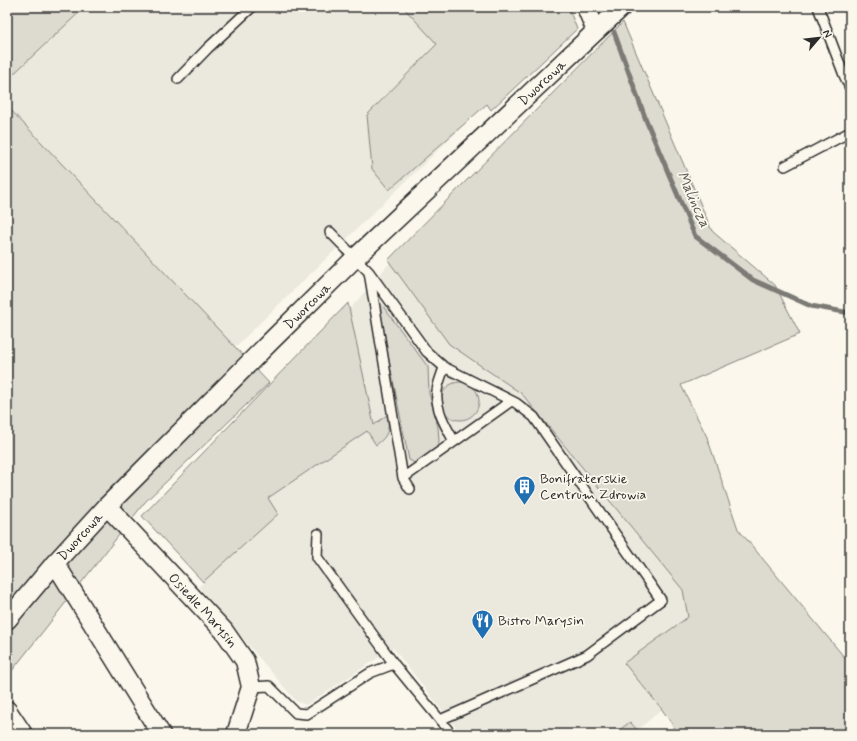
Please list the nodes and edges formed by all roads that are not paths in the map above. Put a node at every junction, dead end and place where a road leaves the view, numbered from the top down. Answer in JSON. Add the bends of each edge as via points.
{"nodes":[{"id":1,"x":252,"y":7,"type":"edge"},
{"id":2,"x":586,"y":7,"type":"edge"},
{"id":3,"x":622,"y":7,"type":"edge"},
{"id":4,"x":818,"y":7,"type":"edge"},
{"id":5,"x":596,"y":31,"type":"junction"},
{"id":6,"x":178,"y":78,"type":"dead end"},
{"id":7,"x":850,"y":88,"type":"edge"},
{"id":8,"x":850,"y":132,"type":"edge"},
{"id":9,"x":784,"y":166,"type":"dead end"},
{"id":10,"x":330,"y":232,"type":"dead end"},
{"id":11,"x":355,"y":258,"type":"junction"},
{"id":12,"x":369,"y":272,"type":"junction"},
{"id":13,"x":444,"y":367,"type":"junction"},
{"id":14,"x":511,"y":401,"type":"junction"},
{"id":15,"x":454,"y":441,"type":"junction"},
{"id":16,"x":403,"y":478,"type":"junction"},
{"id":17,"x":410,"y":489,"type":"dead end"},
{"id":18,"x":107,"y":506,"type":"junction"},
{"id":19,"x":318,"y":534,"type":"dead end"},
{"id":20,"x":55,"y":563,"type":"junction"},
{"id":21,"x":7,"y":620,"type":"edge"},
{"id":22,"x":394,"y":664,"type":"junction"},
{"id":23,"x":250,"y":687,"type":"junction"},
{"id":24,"x":7,"y":710,"type":"edge"},
{"id":25,"x":440,"y":720,"type":"junction"},
{"id":26,"x":23,"y":734,"type":"edge"},
{"id":27,"x":162,"y":734,"type":"edge"},
{"id":28,"x":236,"y":734,"type":"edge"},
{"id":29,"x":451,"y":734,"type":"edge"}],
"edges":[{"from":1,"to":6,"type":"lane"},
{"from":2,"to":5,"type":"street"},
{"from":3,"to":5,"type":"street","name":"Dworcowa"},
{"from":4,"to":7,"type":"lane"},
{"from":5,"to":11,"type":"street","name":"Dworcowa"},
{"from":8,"to":9,"type":"lane"},
{"from":10,"to":11,"type":"lane"},
{"from":11,"to":12,"type":"lane"},
{"from":11,"to":18,"type":"street","name":"Dworcowa"},
{"from":12,"to":13,"type":"lane","via":[[427,352]]},
{"from":12,"to":16,"type":"lane"},
{"from":13,"to":14,"type":"lane"},
{"from":13,"to":15,"type":"lane","via":[[437,393],[438,407]]},
{"from":14,"to":15,"type":"lane"},
{"from":14,"to":25,"type":"lane","via":[[534,417],[661,600],[587,655]]},
{"from":15,"to":16,"type":"lane"},
{"from":16,"to":17,"type":"lane"},
{"from":18,"to":20,"type":"street","name":"Dworcowa"},
{"from":18,"to":23,"type":"street","name":"Osiedle Marysin","via":[[224,632],[245,661]]},
{"from":19,"to":22,"type":"lane","via":[[318,556]]},
{"from":20,"to":21,"type":"street","name":"Dworcowa"},
{"from":20,"to":27,"type":"street"},
{"from":22,"to":23,"type":"lane","via":[[370,673],[307,714],[296,713],[269,686]]},
{"from":22,"to":25,"type":"lane"},
{"from":23,"to":28,"type":"street","name":"Osiedle Marysin"},
{"from":24,"to":26,"type":"street"},
{"from":25,"to":29,"type":"lane"}]}
